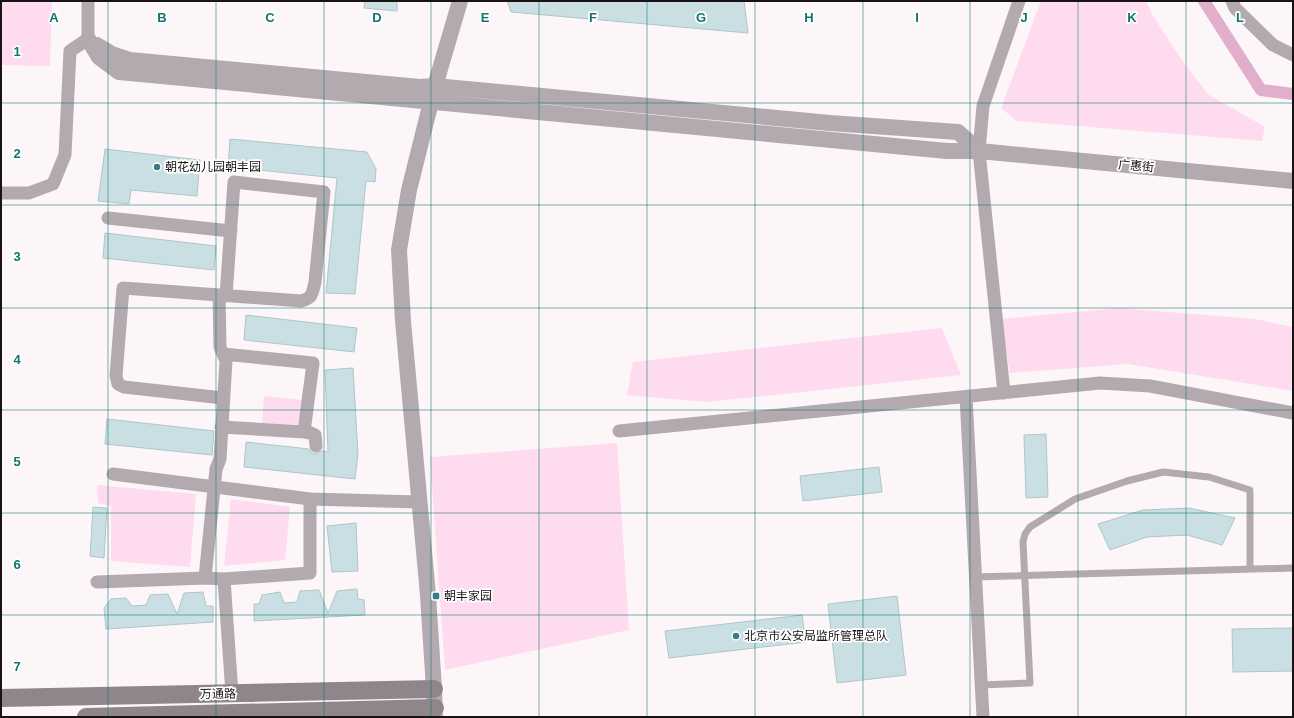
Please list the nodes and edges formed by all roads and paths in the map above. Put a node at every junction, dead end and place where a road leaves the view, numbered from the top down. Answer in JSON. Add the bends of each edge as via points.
{"nodes":[{"id":1,"x":88,"y":1,"type":"edge"},
{"id":2,"x":460,"y":1,"type":"edge"},
{"id":3,"x":1019,"y":1,"type":"edge"},
{"id":4,"x":1232,"y":1,"type":"edge"},
{"id":5,"x":88,"y":39,"type":"junction"},
{"id":6,"x":1293,"y":55,"type":"edge"},
{"id":7,"x":433,"y":94,"type":"junction"},
{"id":8,"x":979,"y":151,"type":"junction"},
{"id":9,"x":1293,"y":181,"type":"edge"},
{"id":10,"x":1,"y":192,"type":"edge"},
{"id":11,"x":108,"y":218,"type":"dead end"},
{"id":12,"x":231,"y":231,"type":"junction"},
{"id":13,"x":223,"y":296,"type":"junction"},
{"id":14,"x":223,"y":354,"type":"junction"},
{"id":15,"x":1004,"y":393,"type":"junction"},
{"id":16,"x":966,"y":397,"type":"junction"},
{"id":17,"x":223,"y":398,"type":"junction"},
{"id":18,"x":1293,"y":413,"type":"edge"},
{"id":19,"x":222,"y":427,"type":"junction"},
{"id":20,"x":619,"y":431,"type":"dead end"},
{"id":21,"x":304,"y":432,"type":"junction"},
{"id":22,"x":316,"y":446,"type":"dead end"},
{"id":23,"x":113,"y":474,"type":"dead end"},
{"id":24,"x":214,"y":486,"type":"junction"},
{"id":25,"x":310,"y":499,"type":"junction"},
{"id":26,"x":419,"y":502,"type":"junction"},
{"id":27,"x":1293,"y":568,"type":"edge"},
{"id":28,"x":1250,"y":569,"type":"junction"},
{"id":29,"x":1024,"y":575,"type":"junction"},
{"id":30,"x":975,"y":577,"type":"junction"},
{"id":31,"x":205,"y":578,"type":"junction"},
{"id":32,"x":224,"y":579,"type":"junction"},
{"id":33,"x":97,"y":582,"type":"dead end"},
{"id":34,"x":981,"y":685,"type":"junction"},
{"id":35,"x":434,"y":689,"type":"junction"},
{"id":36,"x":232,"y":694,"type":"junction"},
{"id":37,"x":1,"y":698,"type":"edge"},
{"id":38,"x":435,"y":712,"type":"edge"},
{"id":39,"x":86,"y":717,"type":"edge"},
{"id":40,"x":983,"y":717,"type":"edge"}],
"edges":[{"from":1,"to":5,"type":"street"},
{"from":2,"to":7,"type":"street"},
{"from":3,"to":8,"type":"street","via":[[983,106]]},
{"from":4,"to":6,"type":"street","via":[[1235,8],[1273,45]]},
{"from":5,"to":7,"type":"street","via":[[112,54],[130,60],[420,86]]},
{"from":5,"to":10,"type":"street","via":[[70,51],[65,155],[53,184],[29,193]]},
{"from":7,"to":8,"type":"street","via":[[958,132]]},
{"from":7,"to":26,"type":"street","via":[[409,190],[399,250]]},
{"from":8,"to":9,"type":"street","name":"广惠街"},
{"from":8,"to":15,"type":"street"},
{"from":11,"to":12,"type":"street"},
{"from":12,"to":13,"type":"street"},
{"from":12,"to":13,"type":"street","via":[[234,182],[324,192],[312,296],[300,301]]},
{"from":13,"to":14,"type":"street","via":[[220,347]]},
{"from":13,"to":17,"type":"street","via":[[123,288],[116,376],[118,384],[124,387]]},
{"from":14,"to":17,"type":"street","via":[[226,361]]},
{"from":14,"to":21,"type":"street","via":[[313,363]]},
{"from":15,"to":16,"type":"street"},
{"from":15,"to":18,"type":"street","via":[[1100,383],[1150,386]]},
{"from":16,"to":20,"type":"street"},
{"from":16,"to":30,"type":"street"},
{"from":17,"to":19,"type":"street"},
{"from":19,"to":21,"type":"street"},
{"from":19,"to":24,"type":"street","via":[[220,459]]},
{"from":21,"to":22,"type":"street","via":[[315,435]]},
{"from":23,"to":24,"type":"street"},
{"from":24,"to":25,"type":"street"},
{"from":24,"to":31,"type":"street"},
{"from":25,"to":26,"type":"street"},
{"from":25,"to":32,"type":"street","via":[[310,573]]},
{"from":26,"to":35,"type":"street"},
{"from":27,"to":28,"type":"lane"},
{"from":28,"to":29,"type":"lane"},
{"from":28,"to":29,"type":"lane","via":[[1250,490],[1209,477],[1164,472],[1127,480],[1075,499],[1030,527],[1023,542]]},
{"from":29,"to":30,"type":"lane"},
{"from":29,"to":34,"type":"lane","via":[[1030,683]]},
{"from":30,"to":34,"type":"street"},
{"from":31,"to":32,"type":"street"},
{"from":31,"to":33,"type":"street"},
{"from":32,"to":36,"type":"street"},
{"from":34,"to":40,"type":"street"},
{"from":35,"to":36,"type":"main road","name":"万通路"},
{"from":35,"to":38,"type":"street"},
{"from":36,"to":37,"type":"main road","name":"万通路"},
{"from":38,"to":39,"type":"main road","name":"万通路"}]}
